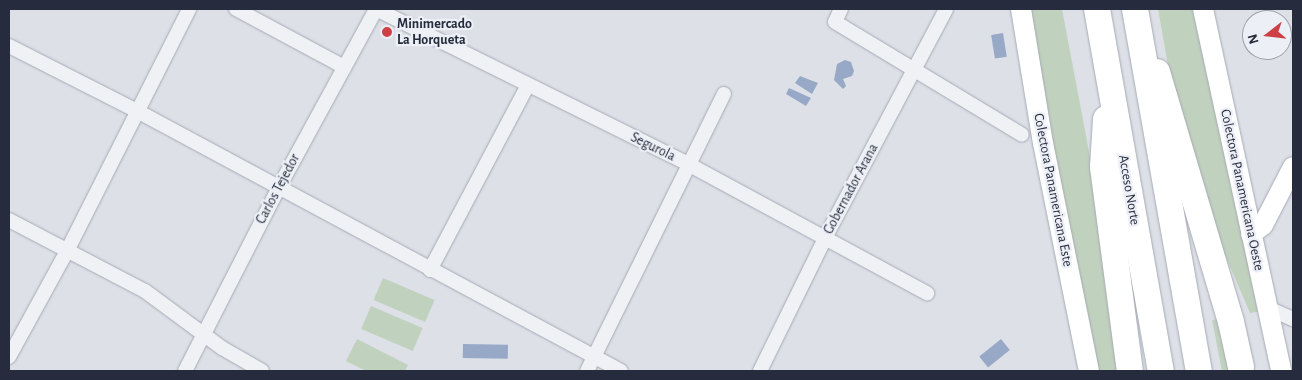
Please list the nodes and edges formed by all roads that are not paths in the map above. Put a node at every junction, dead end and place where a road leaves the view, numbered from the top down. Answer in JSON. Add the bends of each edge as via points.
{"nodes":[{"id":1,"x":190,"y":9,"type":"edge"},
{"id":2,"x":236,"y":9,"type":"edge"},
{"id":3,"x":376,"y":9,"type":"edge"},
{"id":4,"x":841,"y":9,"type":"edge"},
{"id":5,"x":946,"y":9,"type":"edge"},
{"id":6,"x":1021,"y":9,"type":"edge"},
{"id":7,"x":1096,"y":9,"type":"edge"},
{"id":8,"x":1203,"y":9,"type":"edge"},
{"id":9,"x":1135,"y":12,"type":"edge"},
{"id":10,"x":9,"y":46,"type":"edge"},
{"id":11,"x":344,"y":67,"type":"junction"},
{"id":12,"x":913,"y":70,"type":"junction"},
{"id":13,"x":1108,"y":75,"type":"junction"},
{"id":14,"x":528,"y":84,"type":"junction"},
{"id":15,"x":724,"y":94,"type":"dead end"},
{"id":16,"x":139,"y":112,"type":"junction"},
{"id":17,"x":1022,"y":134,"type":"dead end"},
{"id":18,"x":688,"y":164,"type":"junction"},
{"id":19,"x":1291,"y":176,"type":"edge"},
{"id":20,"x":278,"y":189,"type":"junction"},
{"id":21,"x":9,"y":220,"type":"edge"},
{"id":22,"x":1251,"y":234,"type":"junction"},
{"id":23,"x":826,"y":236,"type":"junction"},
{"id":24,"x":67,"y":251,"type":"junction"},
{"id":25,"x":430,"y":270,"type":"junction"},
{"id":26,"x":927,"y":292,"type":"dead end"},
{"id":27,"x":1268,"y":308,"type":"junction"},
{"id":28,"x":1293,"y":319,"type":"edge"},
{"id":29,"x":205,"y":334,"type":"junction"},
{"id":30,"x":9,"y":357,"type":"edge"},
{"id":31,"x":594,"y":358,"type":"junction"},
{"id":32,"x":1241,"y":367,"type":"dead end"},
{"id":33,"x":185,"y":371,"type":"edge"},
{"id":34,"x":262,"y":371,"type":"edge"},
{"id":35,"x":587,"y":371,"type":"edge"},
{"id":36,"x":621,"y":371,"type":"edge"},
{"id":37,"x":760,"y":371,"type":"edge"},
{"id":38,"x":1089,"y":371,"type":"edge"},
{"id":39,"x":1130,"y":371,"type":"edge"},
{"id":40,"x":1161,"y":371,"type":"edge"},
{"id":41,"x":1199,"y":371,"type":"edge"},
{"id":42,"x":1281,"y":371,"type":"edge"}],
"edges":[{"from":1,"to":16,"type":"street"},
{"from":2,"to":11,"type":"street"},
{"from":3,"to":11,"type":"street","name":"Carlos Tejedor"},
{"from":3,"to":14,"type":"street","name":"Segurola"},
{"from":4,"to":12,"type":"street","via":[[834,22]]},
{"from":5,"to":12,"type":"street","name":"Gobernador Arana"},
{"from":6,"to":38,"type":"street","name":"Colectora Panamericana Este","via":[[1043,144]]},
{"from":7,"to":13,"type":"highway","name":"Acceso Norte"},
{"from":8,"to":22,"type":"street","name":"Colectora Panamericana Oeste"},
{"from":9,"to":32,"type":"highway","via":[[1167,96]]},
{"from":9,"to":41,"type":"highway"},
{"from":10,"to":16,"type":"street"},
{"from":11,"to":20,"type":"street","name":"Carlos Tejedor"},
{"from":12,"to":17,"type":"street"},
{"from":12,"to":23,"type":"street","name":"Gobernador Arana"},
{"from":13,"to":39,"type":"highway","via":[[1103,167]]},
{"from":13,"to":40,"type":"highway","name":"Acceso Norte"},
{"from":14,"to":18,"type":"street","name":"Segurola"},
{"from":14,"to":25,"type":"street"},
{"from":15,"to":18,"type":"street"},
{"from":16,"to":20,"type":"street"},
{"from":16,"to":24,"type":"street"},
{"from":18,"to":23,"type":"street","name":"Segurola"},
{"from":18,"to":31,"type":"street"},
{"from":19,"to":22,"type":"street","via":[[1263,226]]},
{"from":20,"to":25,"type":"street"},
{"from":20,"to":29,"type":"street","name":"Carlos Tejedor"},
{"from":21,"to":24,"type":"street"},
{"from":22,"to":27,"type":"street","name":"Colectora Panamericana Oeste"},
{"from":23,"to":26,"type":"street","name":"Segurola"},
{"from":23,"to":37,"type":"street","name":"Gobernador Arana"},
{"from":24,"to":29,"type":"street","via":[[144,291]]},
{"from":24,"to":30,"type":"street"},
{"from":25,"to":31,"type":"street"},
{"from":27,"to":28,"type":"street"},
{"from":27,"to":42,"type":"street","name":"Colectora Panamericana Oeste"},
{"from":29,"to":33,"type":"street","name":"Carlos Tejedor"},
{"from":29,"to":34,"type":"street"},
{"from":31,"to":35,"type":"street"},
{"from":31,"to":36,"type":"street"}]}
